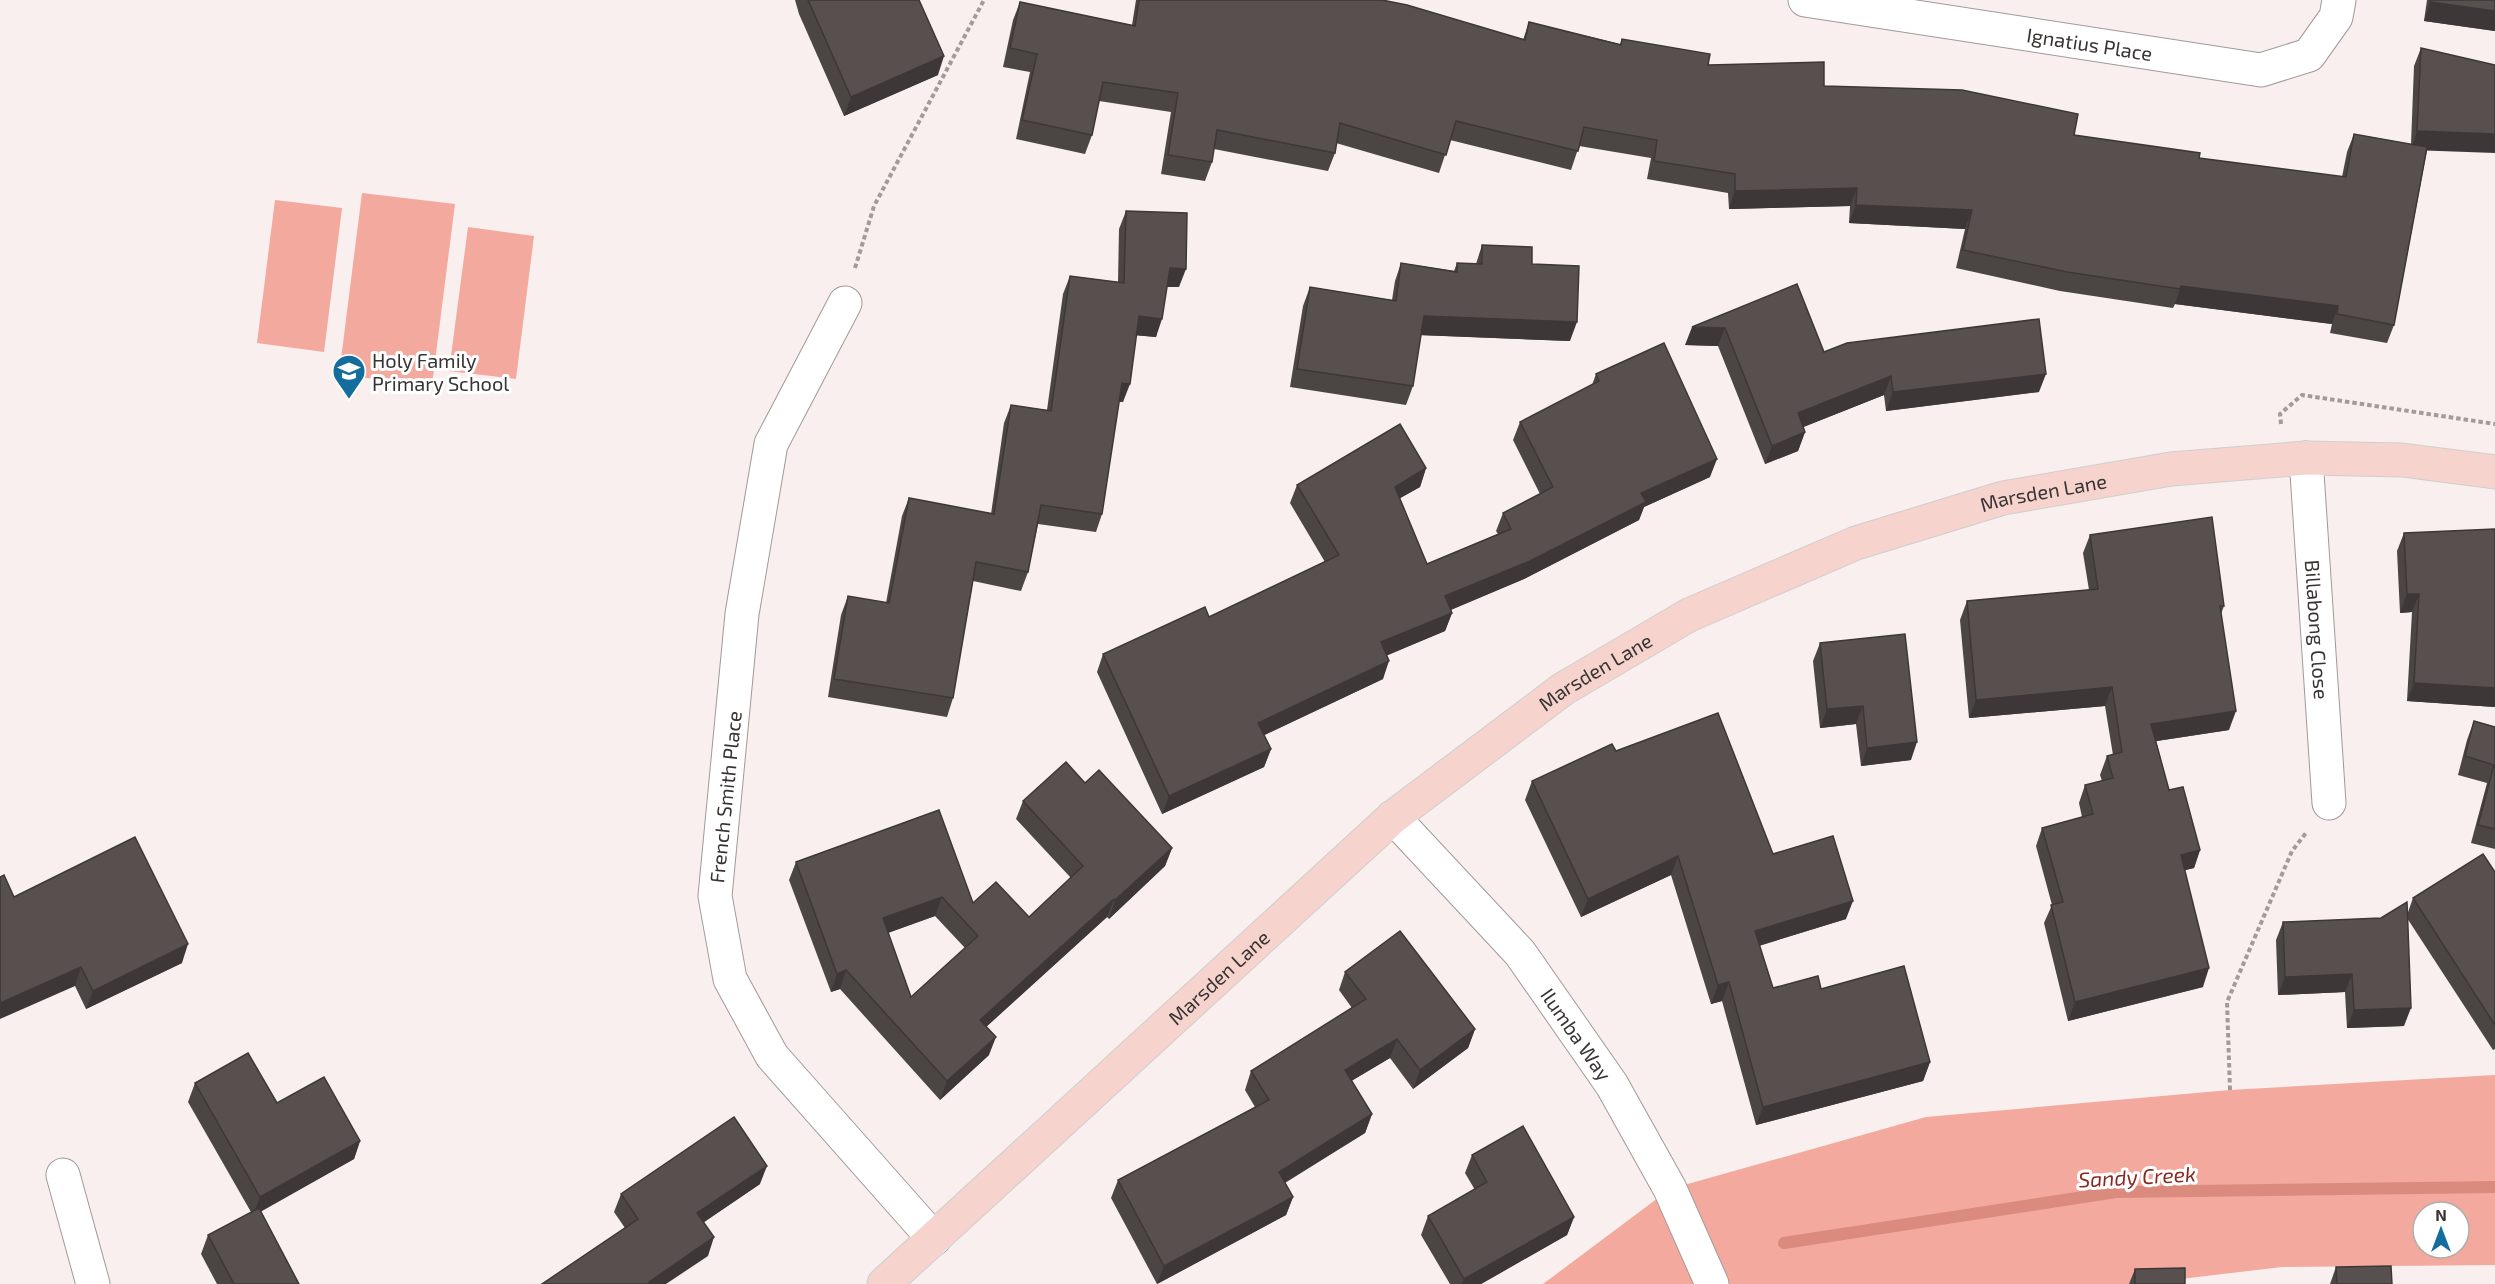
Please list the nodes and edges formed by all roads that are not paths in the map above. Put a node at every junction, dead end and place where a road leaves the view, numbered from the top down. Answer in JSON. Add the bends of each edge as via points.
{"nodes":[{"id":1,"x":1805,"y":0,"type":"edge"},
{"id":2,"x":2339,"y":0,"type":"edge"},
{"id":3,"x":845,"y":303,"type":"road end"},
{"id":4,"x":2295,"y":459,"type":"junction"},
{"id":5,"x":2495,"y":472,"type":"edge"},
{"id":6,"x":2329,"y":802,"type":"road end"},
{"id":7,"x":1393,"y":817,"type":"junction"},
{"id":8,"x":63,"y":1175,"type":"dead end"},
{"id":9,"x":934,"y":1239,"type":"junction"},
{"id":10,"x":93,"y":1284,"type":"edge"},
{"id":11,"x":884,"y":1284,"type":"edge"},
{"id":12,"x":1712,"y":1284,"type":"edge"}],
"edges":[{"from":1,"to":2,"type":"street","name":"Ignatius Place","via":[[2260,70],[2309,55],[2336,17]]},
{"from":3,"to":9,"type":"street","name":"French Smith Place","via":[[771,444],[742,614],[715,896],[730,979],[772,1056]]},
{"from":4,"to":5,"type":"main road","name":"Marsden Lane","via":[[2402,460]]},
{"from":4,"to":6,"type":"street","name":"Billabong Close"},
{"from":4,"to":7,"type":"main road","name":"Marsden Lane","via":[[2171,469],[2003,498],[1856,543],[1689,615],[1563,689]]},
{"from":7,"to":9,"type":"main road","name":"Marsden Lane"},
{"from":7,"to":12,"type":"street","name":"Ilumba Way","via":[[1520,953],[1612,1085],[1670,1189]]},
{"from":8,"to":10,"type":"street"},
{"from":9,"to":11,"type":"main road","name":"Marsden Lane"}]}
